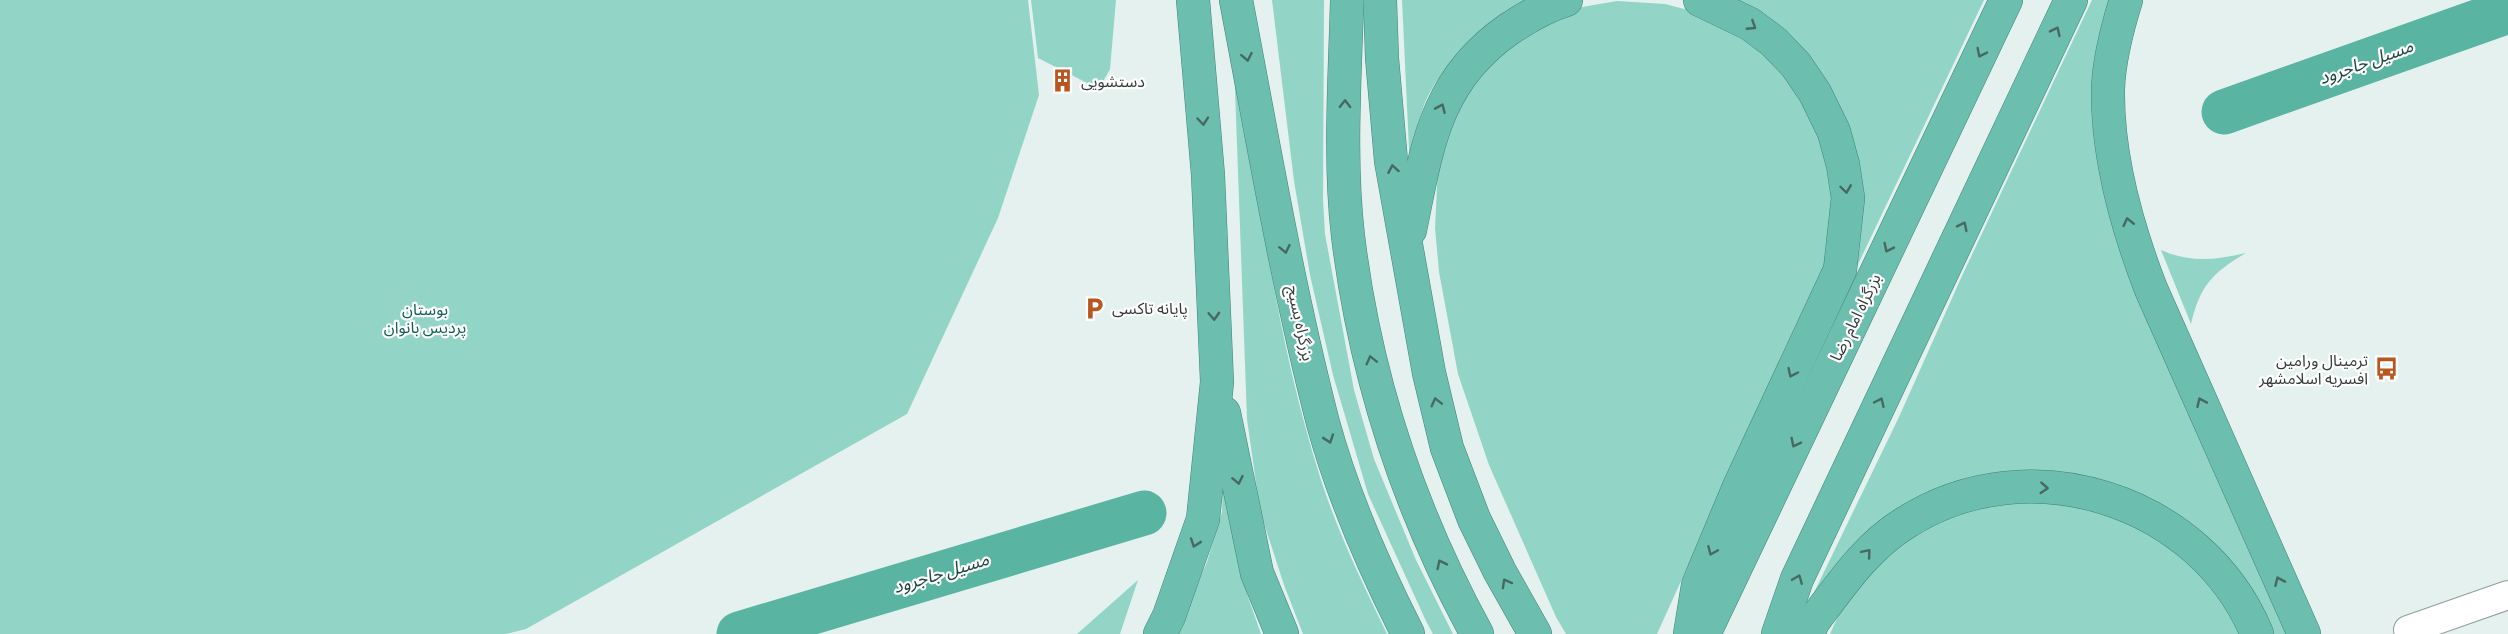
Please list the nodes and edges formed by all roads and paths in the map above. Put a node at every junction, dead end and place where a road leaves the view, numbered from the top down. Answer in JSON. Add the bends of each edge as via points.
{"nodes":[{"id":1,"x":1193,"y":0,"type":"edge"},
{"id":2,"x":1236,"y":0,"type":"edge"},
{"id":3,"x":1347,"y":0,"type":"edge"},
{"id":4,"x":1380,"y":0,"type":"edge"},
{"id":5,"x":1566,"y":0,"type":"edge"},
{"id":6,"x":1700,"y":0,"type":"edge"},
{"id":7,"x":2006,"y":0,"type":"edge"},
{"id":8,"x":2071,"y":0,"type":"edge"},
{"id":9,"x":2126,"y":0,"type":"edge"},
{"id":10,"x":1407,"y":246,"type":"junction"},
{"id":11,"x":1217,"y":382,"type":"junction"},
{"id":12,"x":2508,"y":595,"type":"edge"},
{"id":13,"x":2408,"y":630,"type":"dead end"},
{"id":14,"x":1160,"y":634,"type":"edge"},
{"id":15,"x":1282,"y":634,"type":"edge"},
{"id":16,"x":1408,"y":634,"type":"edge"},
{"id":17,"x":1477,"y":634,"type":"edge"},
{"id":18,"x":1535,"y":634,"type":"edge"},
{"id":19,"x":1690,"y":634,"type":"edge"},
{"id":20,"x":1704,"y":634,"type":"edge"},
{"id":21,"x":1778,"y":634,"type":"edge"},
{"id":22,"x":1808,"y":634,"type":"edge"},
{"id":23,"x":2257,"y":634,"type":"edge"},
{"id":24,"x":2304,"y":634,"type":"edge"}],
"edges":[{"from":1,"to":11,"type":"highway","one_way":true,"via":[[1208,175]]},
{"from":2,"to":16,"type":"highway","name":"بزرگراه بسیج","one_way":true,"via":[[1324,425],[1354,515]]},
{"from":17,"to":3,"type":"highway","one_way":true,"via":[[1433,548],[1412,496],[1389,432],[1362,322],[1345,192]]},
{"from":10,"to":4,"type":"highway","one_way":true,"via":[[1391,161]]},
{"from":10,"to":5,"type":"highway","one_way":true,"via":[[1429,141],[1443,103],[1468,65],[1496,39],[1525,19]]},
{"from":6,"to":19,"type":"highway","one_way":true,"via":[[1750,24],[1796,65],[1834,132],[1848,198],[1840,270],[1698,585]]},
{"from":7,"to":20,"type":"highway","name":"بزرگراه امام رضا","one_way":true},
{"from":21,"to":8,"type":"highway","one_way":true,"via":[[1797,579]]},
{"from":24,"to":9,"type":"highway","one_way":true,"via":[[2151,290],[2133,241],[2115,163],[2108,89],[2112,46]]},
{"from":18,"to":10,"type":"highway","one_way":true,"via":[[1474,519],[1447,448],[1429,373]]},
{"from":11,"to":14,"type":"highway","one_way":true,"via":[[1203,519]]},
{"from":11,"to":15,"type":"highway","one_way":true,"via":[[1257,573]]},
{"from":12,"to":13,"type":"street"},
{"from":22,"to":23,"type":"highway","one_way":true,"via":[[1872,547],[1906,522],[1974,492],[2016,486],[2085,492],[2123,503],[2159,521],[2209,563],[2233,592]]}]}
